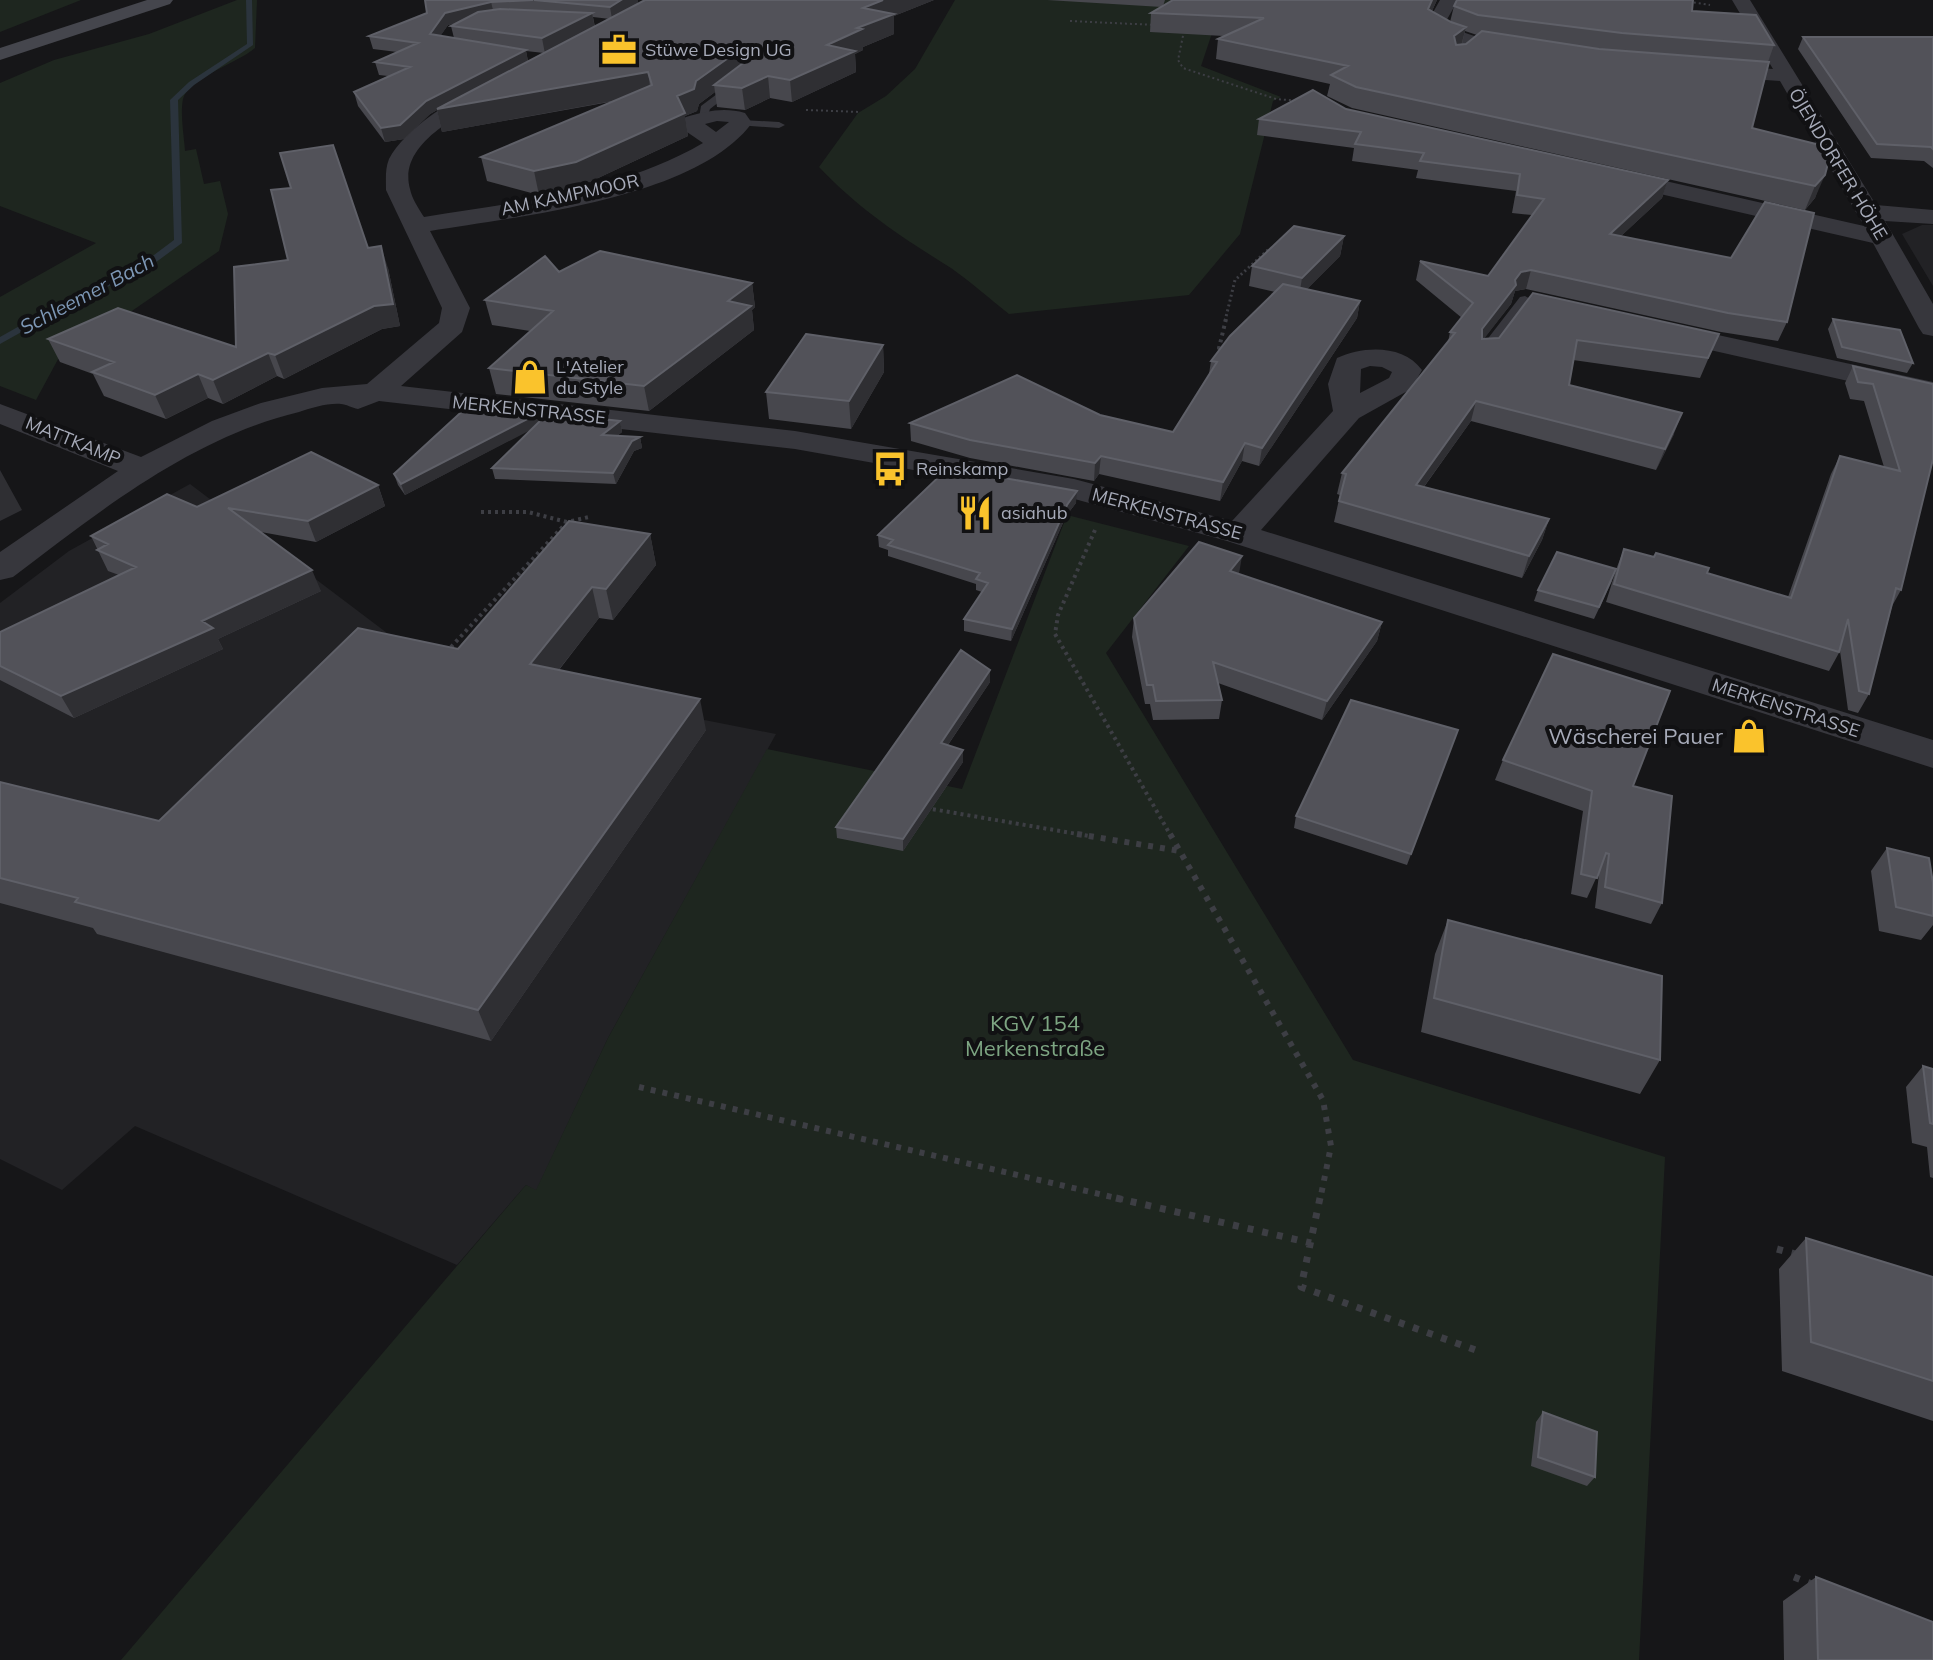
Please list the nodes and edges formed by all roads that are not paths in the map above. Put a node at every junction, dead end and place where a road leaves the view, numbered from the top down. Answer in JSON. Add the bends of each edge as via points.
{"nodes":[{"id":1,"x":164,"y":0,"type":"edge"},
{"id":2,"x":1741,"y":0,"type":"edge"},
{"id":3,"x":1452,"y":2,"type":"edge"},
{"id":4,"x":1542,"y":53,"type":"edge"},
{"id":5,"x":0,"y":54,"type":"edge"},
{"id":6,"x":1694,"y":70,"type":"edge"},
{"id":7,"x":753,"y":72,"type":"edge"},
{"id":8,"x":1786,"y":76,"type":"junction"},
{"id":9,"x":511,"y":81,"type":"edge"},
{"id":10,"x":703,"y":116,"type":"junction"},
{"id":11,"x":741,"y":123,"type":"junction"},
{"id":12,"x":779,"y":125,"type":"dead end"},
{"id":13,"x":718,"y":144,"type":"junction"},
{"id":14,"x":1590,"y":171,"type":"edge"},
{"id":15,"x":1868,"y":212,"type":"junction"},
{"id":16,"x":1933,"y":217,"type":"edge"},
{"id":17,"x":416,"y":226,"type":"junction"},
{"id":18,"x":1883,"y":238,"type":"junction"},
{"id":19,"x":1525,"y":300,"type":"joint"},
{"id":20,"x":1555,"y":307,"type":"edge"},
{"id":21,"x":1631,"y":323,"type":"edge"},
{"id":22,"x":1933,"y":328,"type":"edge"},
{"id":23,"x":1485,"y":353,"type":"edge"},
{"id":24,"x":1933,"y":391,"type":"edge"},
{"id":25,"x":375,"y":392,"type":"junction"},
{"id":26,"x":1348,"y":412,"type":"dead end"},
{"id":27,"x":0,"y":413,"type":"edge"},
{"id":28,"x":145,"y":470,"type":"junction"},
{"id":29,"x":1239,"y":534,"type":"junction"},
{"id":30,"x":0,"y":569,"type":"edge"},
{"id":31,"x":1933,"y":754,"type":"edge"}],
"edges":[{"from":1,"to":5,"type":"main road"},
{"from":2,"to":8,"type":"street","name":"ÖJENDORFER HÖHE","via":[[1776,40]]},
{"from":3,"to":4,"type":"street","via":[[1436,27],[1449,35],[1471,47]]},
{"from":6,"to":8,"type":"street"},
{"from":7,"to":10,"type":"lane","via":[[705,108]]},
{"from":8,"to":15,"type":"street","name":"ÖJENDORFER HÖHE"},
{"from":9,"to":17,"type":"street","via":[[438,121],[403,155],[396,169],[398,190]]},
{"from":10,"to":11,"type":"street","via":[[733,115]]},
{"from":10,"to":13,"type":"street","via":[[693,121],[695,127]]},
{"from":11,"to":12,"type":"lane"},
{"from":11,"to":13,"type":"street","name":"AM KAMPMOOR"},
{"from":13,"to":17,"type":"street","name":"AM KAMPMOOR","via":[[634,183]]},
{"from":14,"to":18,"type":"street"},
{"from":15,"to":16,"type":"street"},
{"from":15,"to":18,"type":"street","name":"ÖJENDORFER HÖHE"},
{"from":17,"to":25,"type":"street","via":[[456,308],[452,326]]},
{"from":18,"to":22,"type":"street","name":"ÖJENDORFER HÖHE"},
{"from":19,"to":20,"type":"street"},
{"from":19,"to":23,"type":"lane"},
{"from":21,"to":24,"type":"street"},
{"from":25,"to":28,"type":"street","via":[[199,458]]},
{"from":25,"to":29,"type":"street","name":"MERKENSTRASSE","via":[[795,440],[951,465],[1109,498]]},
{"from":26,"to":29,"type":"street"},
{"from":27,"to":28,"type":"street","name":"MATTKAMP"},
{"from":28,"to":30,"type":"street"},
{"from":29,"to":31,"type":"street","name":"MERKENSTRASSE"}]}
